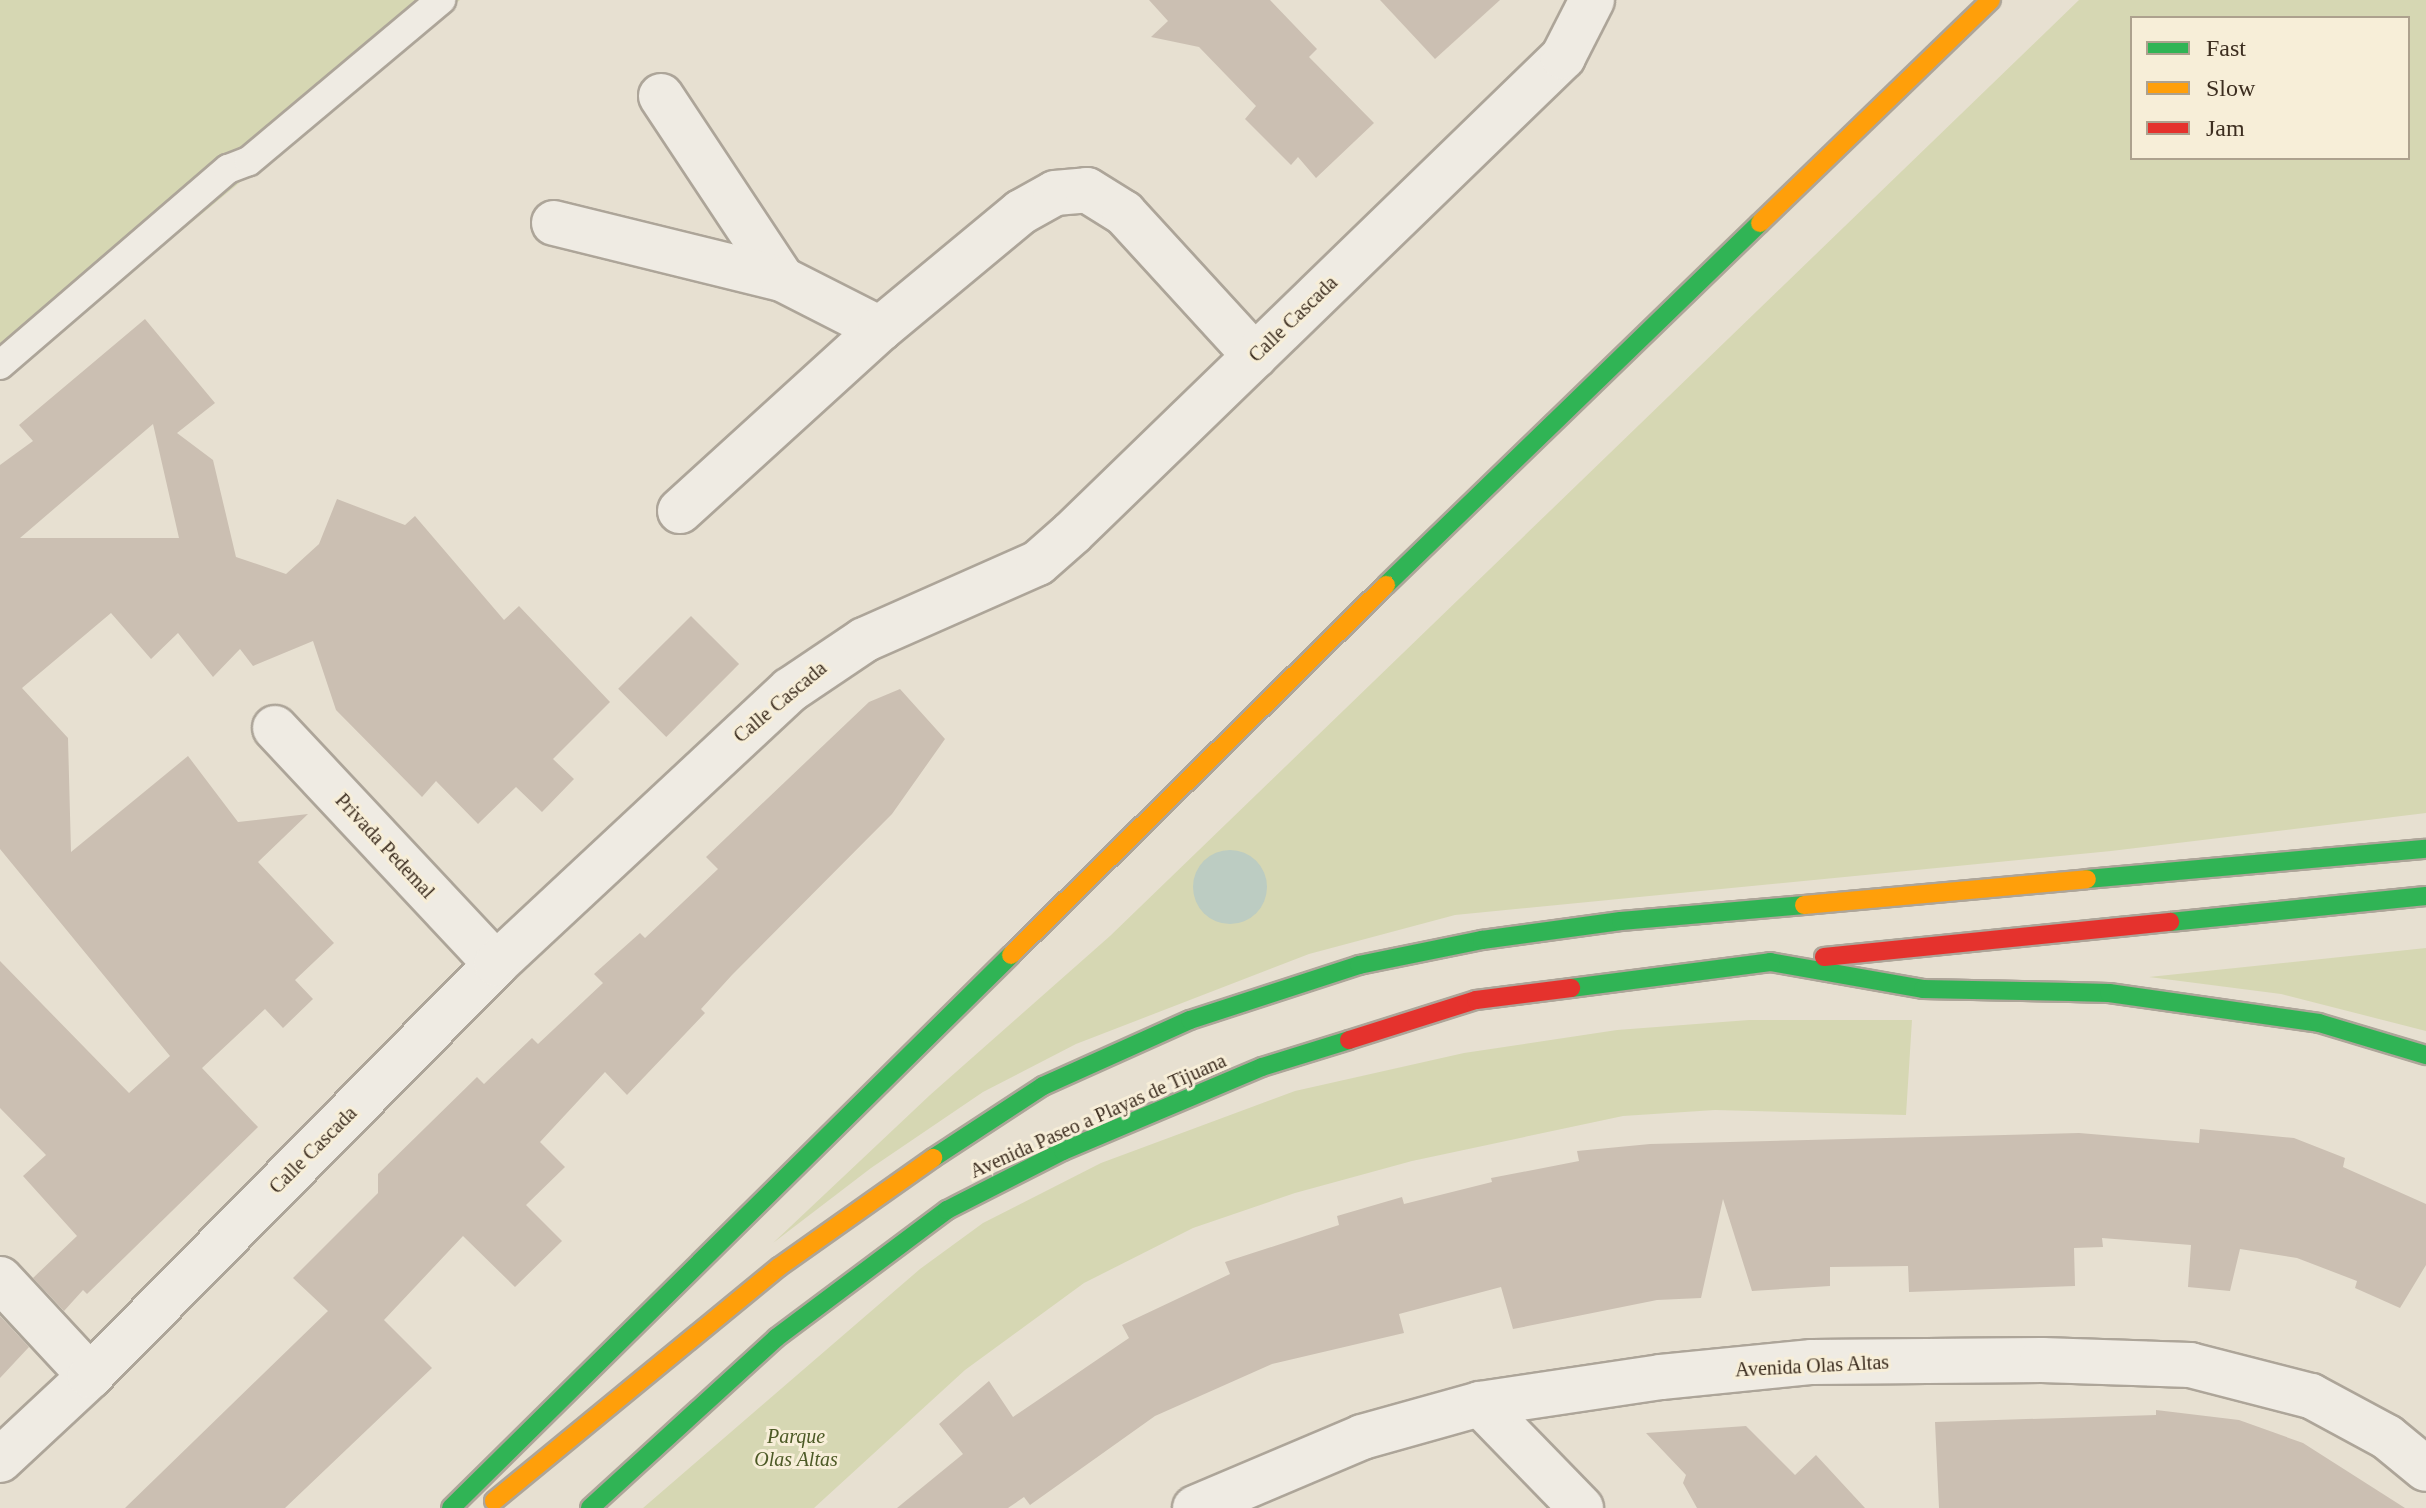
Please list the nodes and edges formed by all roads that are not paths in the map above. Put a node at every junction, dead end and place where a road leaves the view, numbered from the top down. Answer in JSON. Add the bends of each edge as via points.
{"nodes":[{"id":1,"x":441,"y":0,"type":"edge"},
{"id":2,"x":1592,"y":0,"type":"edge"},
{"id":3,"x":1991,"y":0,"type":"edge"},
{"id":4,"x":661,"y":96,"type":"dead end"},
{"id":5,"x":554,"y":223,"type":"dead end"},
{"id":6,"x":782,"y":279,"type":"junction"},
{"id":7,"x":880,"y":329,"type":"junction"},
{"id":8,"x":1255,"y":356,"type":"junction"},
{"id":9,"x":0,"y":365,"type":"edge"},
{"id":10,"x":680,"y":511,"type":"dead end"},
{"id":11,"x":275,"y":728,"type":"dead end"},
{"id":12,"x":2426,"y":849,"type":"edge"},
{"id":13,"x":2426,"y":896,"type":"edge"},
{"id":14,"x":1770,"y":962,"type":"junction"},
{"id":15,"x":496,"y":964,"type":"junction"},
{"id":16,"x":2426,"y":1055,"type":"edge"},
{"id":17,"x":0,"y":1279,"type":"edge"},
{"id":18,"x":90,"y":1376,"type":"junction"},
{"id":19,"x":1480,"y":1404,"type":"junction"},
{"id":20,"x":0,"y":1460,"type":"edge"},
{"id":21,"x":2426,"y":1469,"type":"edge"},
{"id":22,"x":451,"y":1508,"type":"edge"},
{"id":23,"x":486,"y":1508,"type":"edge"},
{"id":24,"x":590,"y":1508,"type":"edge"},
{"id":25,"x":1195,"y":1508,"type":"edge"},
{"id":26,"x":1581,"y":1508,"type":"edge"}],
"edges":[{"from":1,"to":9,"type":"lane","via":[[249,161],[228,169]]},
{"from":2,"to":8,"type":"street","name":"Calle Cascada","via":[[1563,57]]},
{"from":3,"to":22,"type":"main road","via":[[1478,494]]},
{"from":4,"to":6,"type":"street"},
{"from":5,"to":6,"type":"street"},
{"from":6,"to":7,"type":"street"},
{"from":7,"to":8,"type":"street","via":[[1021,212],[1055,193],[1087,190],[1124,213]]},
{"from":7,"to":10,"type":"street"},
{"from":8,"to":15,"type":"street","name":"Calle Cascada","via":[[1038,563],[864,640],[790,690]]},
{"from":11,"to":15,"type":"street","name":"Privada Pedemal"},
{"from":12,"to":23,"type":"main road","via":[[1621,921],[1482,940],[1359,965],[1190,1020],[1043,1086],[918,1168],[779,1267]]},
{"from":13,"to":14,"type":"main road","name":"Avenida Paseo a Playas de Tijuana"},
{"from":14,"to":16,"type":"main road","via":[[1923,989],[2109,993],[2319,1023]]},
{"from":14,"to":24,"type":"main road","name":"Avenida Paseo a Playas de Tijuana","via":[[1476,1000],[1262,1067],[1063,1151],[947,1210],[800,1319]]},
{"from":15,"to":18,"type":"street","name":"Calle Cascada"},
{"from":17,"to":18,"type":"street"},
{"from":18,"to":20,"type":"street","name":"Calle Cascada"},
{"from":19,"to":21,"type":"street","name":"Avenida Olas Altas","via":[[1661,1377],[1812,1362],[2190,1365],[2311,1396],[2387,1437]]},
{"from":19,"to":25,"type":"street","name":"Avenida Olas Altas","via":[[1362,1437]]},
{"from":19,"to":26,"type":"street"}]}
